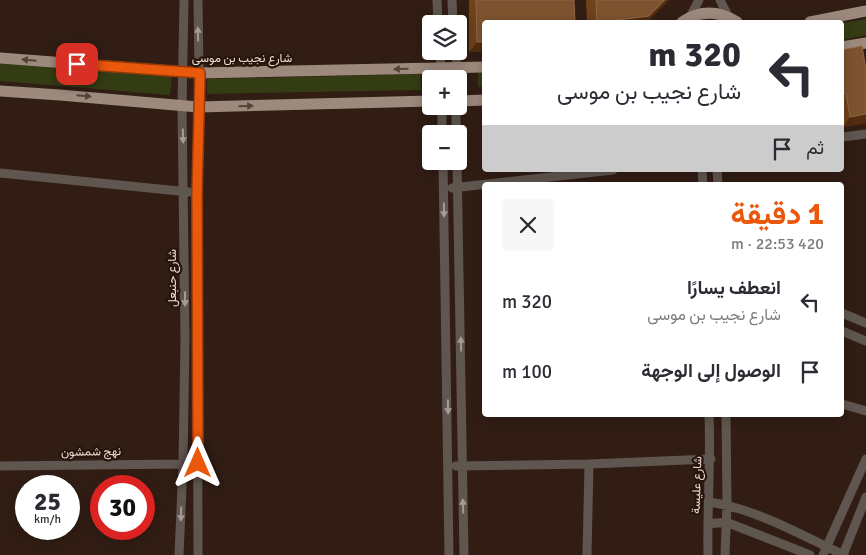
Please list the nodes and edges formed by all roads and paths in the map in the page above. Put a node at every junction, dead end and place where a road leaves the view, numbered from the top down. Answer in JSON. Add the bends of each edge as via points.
{"nodes":[{"id":1,"x":184,"y":0,"type":"edge"},
{"id":2,"x":198,"y":0,"type":"edge"},
{"id":3,"x":437,"y":0,"type":"edge"},
{"id":4,"x":452,"y":0,"type":"edge"},
{"id":5,"x":699,"y":0,"type":"edge"},
{"id":6,"x":720,"y":0,"type":"edge"},
{"id":7,"x":866,"y":11,"type":"edge"},
{"id":8,"x":438,"y":15,"type":"edge"},
{"id":9,"x":453,"y":15,"type":"edge"},
{"id":10,"x":686,"y":20,"type":"edge"},
{"id":11,"x":732,"y":20,"type":"edge"},
{"id":12,"x":734,"y":20,"type":"edge"},
{"id":13,"x":820,"y":20,"type":"edge"},
{"id":14,"x":866,"y":43,"type":"edge"},
{"id":15,"x":844,"y":47,"type":"edge"},
{"id":16,"x":0,"y":58,"type":"edge"},
{"id":17,"x":482,"y":68,"type":"edge"},
{"id":18,"x":467,"y":71,"type":"edge"},
{"id":19,"x":184,"y":72,"type":"junction"},
{"id":20,"x":200,"y":73,"type":"junction"},
{"id":21,"x":422,"y":74,"type":"edge"},
{"id":22,"x":0,"y":92,"type":"edge"},
{"id":23,"x":482,"y":100,"type":"edge"},
{"id":24,"x":467,"y":101,"type":"edge"},
{"id":25,"x":422,"y":102,"type":"edge"},
{"id":26,"x":182,"y":106,"type":"junction"},
{"id":27,"x":198,"y":107,"type":"junction"},
{"id":28,"x":866,"y":134,"type":"edge"},
{"id":29,"x":844,"y":138,"type":"edge"},
{"id":30,"x":443,"y":170,"type":"edge"},
{"id":31,"x":457,"y":170,"type":"edge"},
{"id":32,"x":595,"y":172,"type":"edge"},
{"id":33,"x":0,"y":173,"type":"edge"},
{"id":34,"x":503,"y":182,"type":"edge"},
{"id":35,"x":482,"y":184,"type":"edge"},
{"id":36,"x":457,"y":187,"type":"junction"},
{"id":37,"x":444,"y":188,"type":"junction"},
{"id":38,"x":184,"y":191,"type":"junction"},
{"id":39,"x":197,"y":193,"type":"junction"},
{"id":40,"x":844,"y":314,"type":"edge"},
{"id":41,"x":866,"y":323,"type":"edge"},
{"id":42,"x":844,"y":332,"type":"edge"},
{"id":43,"x":866,"y":342,"type":"edge"},
{"id":44,"x":844,"y":405,"type":"edge"},
{"id":45,"x":866,"y":411,"type":"edge"},
{"id":46,"x":709,"y":417,"type":"edge"},
{"id":47,"x":726,"y":417,"type":"edge"},
{"id":48,"x":711,"y":459,"type":"junction"},
{"id":49,"x":866,"y":459,"type":"edge"},
{"id":50,"x":183,"y":464,"type":"junction"},
{"id":51,"x":589,"y":464,"type":"junction"},
{"id":52,"x":0,"y":466,"type":"edge"},
{"id":53,"x":449,"y":466,"type":"junction"},
{"id":54,"x":462,"y":466,"type":"junction"},
{"id":55,"x":866,"y":497,"type":"edge"},
{"id":56,"x":709,"y":502,"type":"junction"},
{"id":57,"x":727,"y":504,"type":"junction"},
{"id":58,"x":726,"y":522,"type":"junction"},
{"id":59,"x":708,"y":524,"type":"junction"},
{"id":60,"x":825,"y":551,"type":"edge"},
{"id":61,"x":179,"y":555,"type":"edge"},
{"id":62,"x":198,"y":555,"type":"edge"},
{"id":63,"x":449,"y":555,"type":"edge"},
{"id":64,"x":464,"y":555,"type":"edge"},
{"id":65,"x":587,"y":555,"type":"edge"},
{"id":66,"x":708,"y":555,"type":"edge"},
{"id":67,"x":725,"y":555,"type":"edge"},
{"id":68,"x":810,"y":555,"type":"edge"},
{"id":69,"x":843,"y":555,"type":"edge"}],
"edges":[{"from":1,"to":19,"type":"street","name":"شارع حنبعل"},
{"from":20,"to":2,"type":"street","name":"شارع حنبعل","one_way":true},
{"from":3,"to":8,"type":"street"},
{"from":4,"to":9,"type":"street"},
{"from":5,"to":10,"type":"street"},
{"from":6,"to":12,"type":"street"},
{"from":7,"to":13,"type":"main road"},
{"from":10,"to":11,"type":"main road","via":[[709,12]]},
{"from":14,"to":15,"type":"main road"},
{"from":19,"to":16,"type":"main road","name":"شارع نجيب بن موسى","one_way":true},
{"from":17,"to":18,"type":"main road","name":"شارع نجيب بن موسى"},
{"from":19,"to":20,"type":"main road","name":"شارع نجيب بن موسى"},
{"from":19,"to":26,"type":"street","name":"شارع حنبعل"},
{"from":21,"to":20,"type":"main road","name":"شارع نجيب بن موسى","one_way":true},
{"from":20,"to":27,"type":"street","name":"شارع حنبعل"},
{"from":22,"to":26,"type":"main road","one_way":true},
{"from":23,"to":24,"type":"main road"},
{"from":27,"to":25,"type":"main road","one_way":true},
{"from":26,"to":27,"type":"main road"},
{"from":26,"to":38,"type":"street","name":"شارع حنبعل","one_way":true},
{"from":27,"to":39,"type":"street","name":"شارع حنبعل"},
{"from":28,"to":29,"type":"street"},
{"from":30,"to":37,"type":"street"},
{"from":31,"to":36,"type":"street"},
{"from":32,"to":34,"type":"street"},
{"from":33,"to":38,"type":"street"},
{"from":35,"to":36,"type":"street"},
{"from":36,"to":37,"type":"street"},
{"from":54,"to":36,"type":"street","one_way":true},
{"from":37,"to":53,"type":"street","one_way":true},
{"from":38,"to":39,"type":"street"},
{"from":38,"to":50,"type":"street","name":"شارع حنبعل","one_way":true},
{"from":39,"to":62,"type":"street","name":"شارع حنبعل"},
{"from":40,"to":41,"type":"street"},
{"from":42,"to":43,"type":"street"},
{"from":44,"to":45,"type":"street"},
{"from":46,"to":48,"type":"street","name":"شارع عليسة"},
{"from":47,"to":57,"type":"street"},
{"from":48,"to":51,"type":"street"},
{"from":48,"to":56,"type":"street","name":"شارع عليسة"},
{"from":49,"to":60,"type":"street"},
{"from":50,"to":52,"type":"street","name":"نهج شمشون"},
{"from":50,"to":61,"type":"street","name":"شارع حنبعل","one_way":true},
{"from":51,"to":54,"type":"street"},
{"from":51,"to":65,"type":"street"},
{"from":53,"to":54,"type":"street"},
{"from":53,"to":63,"type":"street"},
{"from":64,"to":54,"type":"street","one_way":true},
{"from":55,"to":69,"type":"street"},
{"from":56,"to":57,"type":"street"},
{"from":56,"to":59,"type":"street","name":"شارع عليسة"},
{"from":57,"to":58,"type":"street"},
{"from":57,"to":60,"type":"street","via":[[769,519]]},
{"from":58,"to":59,"type":"street"},
{"from":58,"to":67,"type":"street"},
{"from":58,"to":68,"type":"street"},
{"from":59,"to":66,"type":"street","name":"شارع عليسة"},
{"from":60,"to":69,"type":"street"}]}
